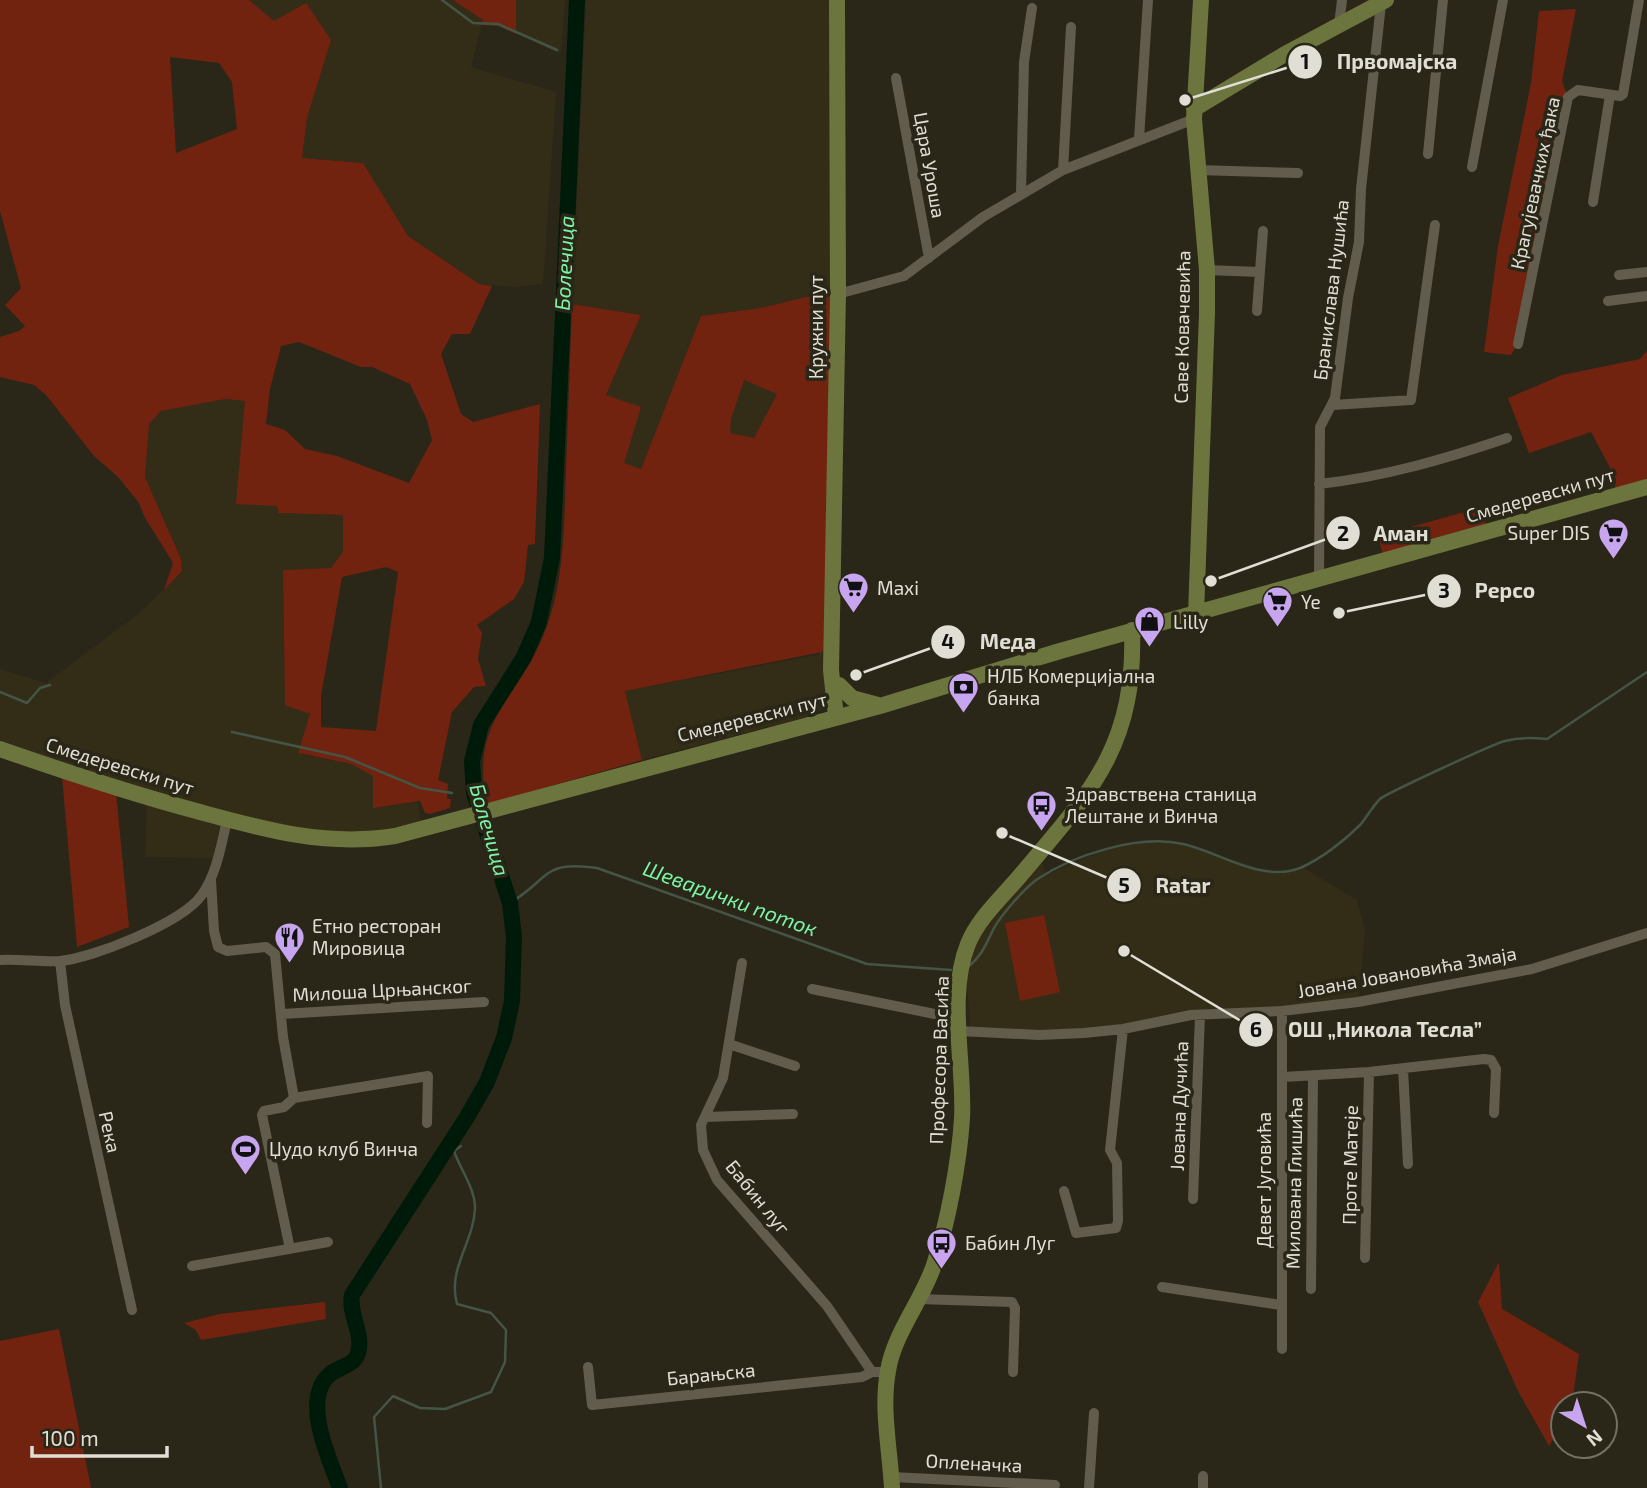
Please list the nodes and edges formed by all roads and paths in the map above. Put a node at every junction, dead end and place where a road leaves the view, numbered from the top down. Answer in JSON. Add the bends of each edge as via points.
{"nodes":[{"id":1,"x":837,"y":0,"type":"edge"},
{"id":2,"x":1148,"y":0,"type":"edge"},
{"id":3,"x":1201,"y":0,"type":"edge"},
{"id":4,"x":1342,"y":0,"type":"edge"},
{"id":5,"x":1443,"y":0,"type":"edge"},
{"id":6,"x":1503,"y":0,"type":"edge"},
{"id":7,"x":1639,"y":0,"type":"edge"},
{"id":8,"x":1384,"y":2,"type":"edge"},
{"id":9,"x":1032,"y":8,"type":"dead end"},
{"id":10,"x":1339,"y":25,"type":"junction"},
{"id":11,"x":1072,"y":27,"type":"dead end"},
{"id":12,"x":896,"y":78,"type":"dead end"},
{"id":13,"x":1610,"y":95,"type":"junction"},
{"id":14,"x":1194,"y":114,"type":"junction"},
{"id":15,"x":1139,"y":139,"type":"junction"},
{"id":16,"x":1428,"y":154,"type":"dead end"},
{"id":17,"x":1472,"y":167,"type":"dead end"},
{"id":18,"x":1063,"y":170,"type":"junction"},
{"id":19,"x":1197,"y":170,"type":"junction"},
{"id":20,"x":1298,"y":173,"type":"dead end"},
{"id":21,"x":1021,"y":193,"type":"junction"},
{"id":22,"x":1593,"y":202,"type":"dead end"},
{"id":23,"x":1435,"y":225,"type":"dead end"},
{"id":24,"x":1263,"y":230,"type":"dead end"},
{"id":25,"x":929,"y":258,"type":"junction"},
{"id":26,"x":1207,"y":270,"type":"junction"},
{"id":27,"x":1259,"y":272,"type":"junction"},
{"id":28,"x":1647,"y":272,"type":"edge"},
{"id":29,"x":1619,"y":275,"type":"dead end"},
{"id":30,"x":838,"y":293,"type":"junction"},
{"id":31,"x":1647,"y":296,"type":"edge"},
{"id":32,"x":1608,"y":301,"type":"dead end"},
{"id":33,"x":1257,"y":311,"type":"dead end"},
{"id":34,"x":1518,"y":344,"type":"dead end"},
{"id":35,"x":1333,"y":405,"type":"junction"},
{"id":36,"x":1507,"y":438,"type":"dead end"},
{"id":37,"x":1319,"y":484,"type":"junction"},
{"id":38,"x":1647,"y":487,"type":"edge"},
{"id":39,"x":1319,"y":578,"type":"junction"},
{"id":40,"x":1196,"y":614,"type":"junction"},
{"id":41,"x":1132,"y":630,"type":"junction"},
{"id":42,"x":836,"y":688,"type":"junction"},
{"id":43,"x":880,"y":706,"type":"junction"},
{"id":44,"x":840,"y":716,"type":"junction"},
{"id":45,"x":814,"y":724,"type":"junction"},
{"id":46,"x":0,"y":749,"type":"edge"},
{"id":47,"x":228,"y":820,"type":"junction"},
{"id":48,"x":211,"y":880,"type":"junction"},
{"id":49,"x":1647,"y":933,"type":"edge"},
{"id":50,"x":0,"y":960,"type":"edge"},
{"id":51,"x":60,"y":961,"type":"junction"},
{"id":52,"x":742,"y":963,"type":"dead end"},
{"id":53,"x":812,"y":989,"type":"dead end"},
{"id":54,"x":484,"y":1002,"type":"dead end"},
{"id":55,"x":1282,"y":1011,"type":"junction"},
{"id":56,"x":282,"y":1014,"type":"junction"},
{"id":57,"x":1200,"y":1014,"type":"junction"},
{"id":58,"x":959,"y":1025,"type":"junction"},
{"id":59,"x":1123,"y":1029,"type":"junction"},
{"id":60,"x":729,"y":1044,"type":"junction"},
{"id":61,"x":795,"y":1066,"type":"dead end"},
{"id":62,"x":1403,"y":1069,"type":"junction"},
{"id":63,"x":1369,"y":1072,"type":"junction"},
{"id":64,"x":1283,"y":1077,"type":"junction"},
{"id":65,"x":1313,"y":1077,"type":"junction"},
{"id":66,"x":294,"y":1098,"type":"junction"},
{"id":67,"x":1494,"y":1113,"type":"dead end"},
{"id":68,"x":793,"y":1114,"type":"dead end"},
{"id":69,"x":705,"y":1117,"type":"junction"},
{"id":70,"x":426,"y":1124,"type":"dead end"},
{"id":71,"x":1408,"y":1164,"type":"dead end"},
{"id":72,"x":1064,"y":1191,"type":"dead end"},
{"id":73,"x":1193,"y":1199,"type":"dead end"},
{"id":74,"x":328,"y":1242,"type":"dead end"},
{"id":75,"x":290,"y":1249,"type":"junction"},
{"id":76,"x":1365,"y":1258,"type":"dead end"},
{"id":77,"x":192,"y":1266,"type":"dead end"},
{"id":78,"x":1162,"y":1287,"type":"dead end"},
{"id":79,"x":1311,"y":1289,"type":"dead end"},
{"id":80,"x":918,"y":1299,"type":"junction"},
{"id":81,"x":1281,"y":1305,"type":"junction"},
{"id":82,"x":132,"y":1310,"type":"dead end"},
{"id":83,"x":1282,"y":1349,"type":"dead end"},
{"id":84,"x":588,"y":1367,"type":"dead end"},
{"id":85,"x":880,"y":1372,"type":"junction"},
{"id":86,"x":1013,"y":1372,"type":"dead end"},
{"id":87,"x":1094,"y":1413,"type":"dead end"},
{"id":88,"x":892,"y":1482,"type":"edge"},
{"id":89,"x":1055,"y":1485,"type":"dead end"},
{"id":90,"x":1089,"y":1488,"type":"edge"}],
"edges":[{"from":1,"to":30,"type":"main road","name":"Кружни пут"},
{"from":2,"to":15,"type":"street"},
{"from":3,"to":14,"type":"main road","name":"Саве Ковачевића"},
{"from":4,"to":10,"type":"street"},
{"from":5,"to":16,"type":"street"},
{"from":6,"to":17,"type":"street"},
{"from":7,"to":13,"type":"street","via":[[1625,90],[1619,96]]},
{"from":8,"to":10,"type":"main road"},
{"from":8,"to":35,"type":"street","name":"Бранислава Нушића","via":[[1361,189],[1359,242]]},
{"from":9,"to":21,"type":"street","via":[[1024,62]]},
{"from":10,"to":14,"type":"main road"},
{"from":11,"to":18,"type":"street"},
{"from":12,"to":25,"type":"street","name":"Цара Уроша"},
{"from":13,"to":22,"type":"street"},
{"from":13,"to":34,"type":"street","name":"Крагујевачких ђака","via":[[1578,90],[1568,97]]},
{"from":14,"to":15,"type":"street"},
{"from":14,"to":19,"type":"main road","name":"Саве Ковачевића"},
{"from":15,"to":18,"type":"street"},
{"from":18,"to":21,"type":"street"},
{"from":19,"to":20,"type":"street"},
{"from":19,"to":26,"type":"main road","name":"Саве Ковачевића"},
{"from":21,"to":25,"type":"street"},
{"from":23,"to":35,"type":"street","via":[[1411,400]]},
{"from":24,"to":27,"type":"street"},
{"from":25,"to":30,"type":"street","via":[[890,282]]},
{"from":26,"to":27,"type":"street"},
{"from":26,"to":40,"type":"main road","name":"Саве Ковачевића"},
{"from":27,"to":33,"type":"street"},
{"from":28,"to":29,"type":"street"},
{"from":30,"to":42,"type":"main road","name":"Кружни пут"},
{"from":31,"to":32,"type":"street"},
{"from":35,"to":37,"type":"street","name":"Бранислава Нушића","via":[[1320,427]]},
{"from":36,"to":37,"type":"street","via":[[1364,479]]},
{"from":37,"to":39,"type":"street","name":"Бранислава Нушића"},
{"from":38,"to":39,"type":"main road","name":"Смедеревски пут"},
{"from":39,"to":40,"type":"main road","name":"Смедеревски пут"},
{"from":40,"to":41,"type":"main road","name":"Смедеревски пут"},
{"from":41,"to":43,"type":"main road","name":"Смедеревски пут"},
{"from":41,"to":58,"type":"main road","name":"Професора Васића","via":[[1129,693],[1114,748],[1073,813],[974,932],[964,959]]},
{"from":42,"to":43,"type":"main road"},
{"from":42,"to":44,"type":"main road","name":"Кружни пут"},
{"from":42,"to":45,"type":"main road","via":[[827,710]]},
{"from":43,"to":44,"type":"main road","name":"Смедеревски пут"},
{"from":44,"to":45,"type":"main road","name":"Смедеревски пут"},
{"from":45,"to":47,"type":"main road","name":"Смедеревски пут","via":[[407,834],[356,841],[305,838]]},
{"from":46,"to":47,"type":"main road","name":"Смедеревски пут","via":[[68,774]]},
{"from":47,"to":48,"type":"street"},
{"from":48,"to":51,"type":"street","via":[[193,905],[165,923]]},
{"from":48,"to":56,"type":"street","via":[[216,944],[224,951],[266,947],[275,954]]},
{"from":49,"to":55,"type":"street","name":"Јована Јовановића Змаја","via":[[1519,971],[1362,1002]]},
{"from":50,"to":51,"type":"street"},
{"from":51,"to":82,"type":"street","name":"Река","via":[[65,1005]]},
{"from":52,"to":60,"type":"street","name":"Бабин луг"},
{"from":53,"to":58,"type":"street","name":"Јована Јовановића Змаја"},
{"from":54,"to":56,"type":"street","name":"Милоша Црњанског"},
{"from":55,"to":57,"type":"street","name":"Јована Јовановића Змаја"},
{"from":55,"to":64,"type":"street","name":"Девет Југовића"},
{"from":56,"to":66,"type":"street"},
{"from":57,"to":59,"type":"street","name":"Јована Јовановића Змаја"},
{"from":57,"to":73,"type":"street","name":"Јована Дучића"},
{"from":58,"to":59,"type":"street","name":"Јована Јовановића Змаја","via":[[1038,1035]]},
{"from":58,"to":80,"type":"main road","name":"Професора Васића","via":[[959,1146],[934,1265]]},
{"from":59,"to":72,"type":"street","via":[[1110,1150],[1117,1163],[1116,1228],[1076,1233]]},
{"from":60,"to":61,"type":"street"},
{"from":60,"to":69,"type":"street","name":"Бабин луг","via":[[720,1089]]},
{"from":62,"to":63,"type":"street"},
{"from":62,"to":67,"type":"street","via":[[1491,1060],[1496,1069]]},
{"from":62,"to":71,"type":"street"},
{"from":63,"to":65,"type":"street"},
{"from":63,"to":76,"type":"street","name":"Проте Матеје"},
{"from":64,"to":65,"type":"street"},
{"from":64,"to":81,"type":"street","name":"Девет Југовића"},
{"from":65,"to":79,"type":"street","name":"Милована Глишића"},
{"from":66,"to":70,"type":"street","via":[[428,1076]]},
{"from":66,"to":75,"type":"street","via":[[262,1115]]},
{"from":68,"to":69,"type":"street"},
{"from":69,"to":85,"type":"street","name":"Бабин луг","via":[[699,1136],[717,1180]]},
{"from":74,"to":75,"type":"street"},
{"from":75,"to":77,"type":"street"},
{"from":78,"to":81,"type":"street"},
{"from":80,"to":85,"type":"main road","name":"Професора Васића"},
{"from":80,"to":86,"type":"street","via":[[1012,1303]]},
{"from":81,"to":83,"type":"street","name":"Девет Југовића"},
{"from":84,"to":85,"type":"street","name":"Барањска","via":[[592,1405]]},
{"from":85,"to":88,"type":"main road","name":"Професора Васића"},
{"from":87,"to":90,"type":"street"},
{"from":88,"to":89,"type":"street","name":"Опленачка"}]}
